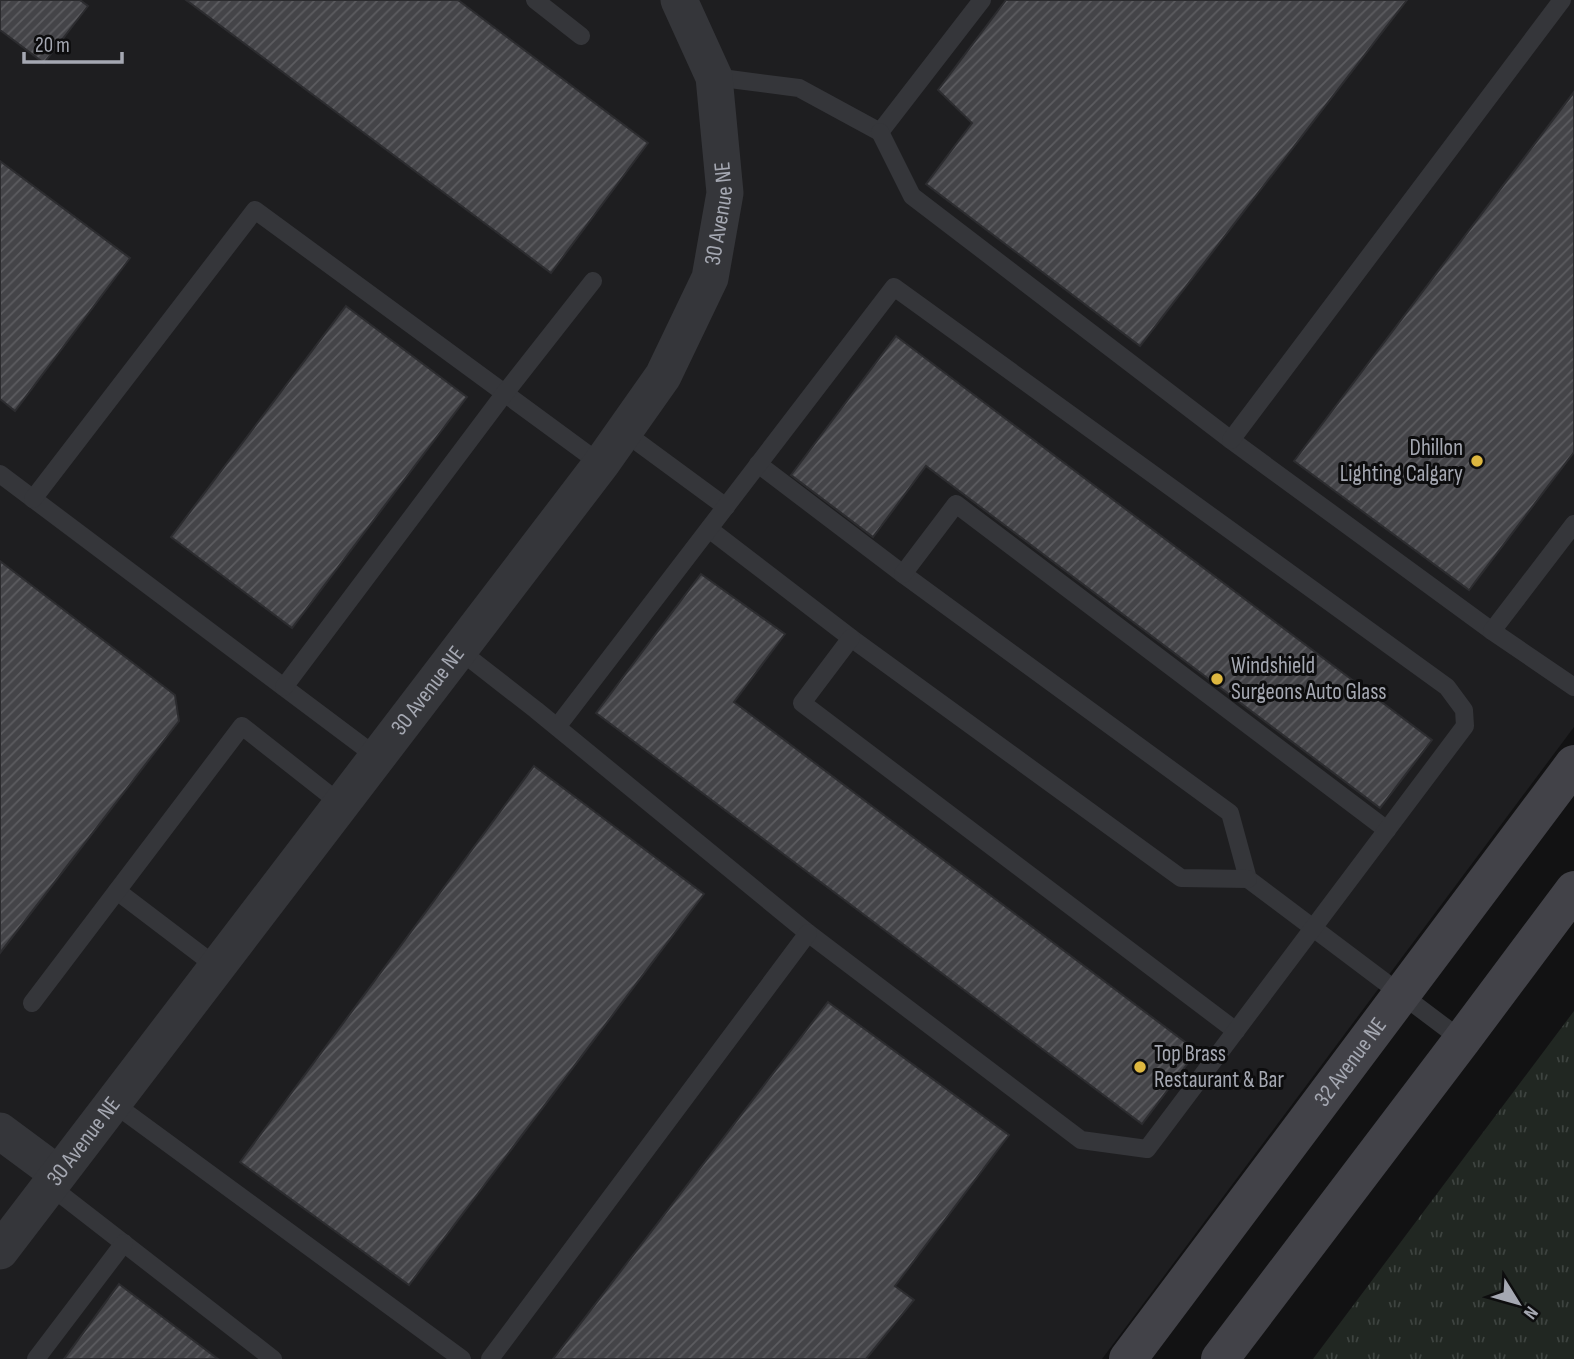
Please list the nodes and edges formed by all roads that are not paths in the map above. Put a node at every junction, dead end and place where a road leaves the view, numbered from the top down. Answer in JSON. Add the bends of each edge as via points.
{"nodes":[{"id":1,"x":535,"y":0,"type":"edge"},
{"id":2,"x":679,"y":0,"type":"edge"},
{"id":3,"x":982,"y":0,"type":"edge"},
{"id":4,"x":1562,"y":0,"type":"edge"},
{"id":5,"x":580,"y":36,"type":"dead end"},
{"id":6,"x":714,"y":77,"type":"junction"},
{"id":7,"x":880,"y":132,"type":"junction"},
{"id":8,"x":593,"y":281,"type":"dead end"},
{"id":9,"x":505,"y":393,"type":"junction"},
{"id":10,"x":624,"y":432,"type":"junction"},
{"id":11,"x":1231,"y":440,"type":"junction"},
{"id":12,"x":601,"y":464,"type":"junction"},
{"id":13,"x":758,"y":464,"type":"junction"},
{"id":14,"x":0,"y":474,"type":"edge"},
{"id":15,"x":33,"y":499,"type":"junction"},
{"id":16,"x":726,"y":507,"type":"junction"},
{"id":17,"x":1574,"y":524,"type":"edge"},
{"id":18,"x":709,"y":529,"type":"junction"},
{"id":19,"x":903,"y":574,"type":"junction"},
{"id":20,"x":1492,"y":631,"type":"junction"},
{"id":21,"x":851,"y":638,"type":"junction"},
{"id":22,"x":459,"y":650,"type":"junction"},
{"id":23,"x":284,"y":687,"type":"junction"},
{"id":24,"x":1574,"y":687,"type":"edge"},
{"id":25,"x":557,"y":727,"type":"junction"},
{"id":26,"x":377,"y":757,"type":"junction"},
{"id":27,"x":1574,"y":764,"type":"edge"},
{"id":28,"x":341,"y":804,"type":"junction"},
{"id":29,"x":1387,"y":830,"type":"junction"},
{"id":30,"x":1248,"y":880,"type":"junction"},
{"id":31,"x":1574,"y":890,"type":"edge"},
{"id":32,"x":117,"y":891,"type":"junction"},
{"id":33,"x":1313,"y":929,"type":"junction"},
{"id":34,"x":808,"y":933,"type":"junction"},
{"id":35,"x":216,"y":967,"type":"junction"},
{"id":36,"x":1400,"y":994,"type":"junction"},
{"id":37,"x":32,"y":1003,"type":"dead end"},
{"id":38,"x":1236,"y":1031,"type":"junction"},
{"id":39,"x":1462,"y":1040,"type":"junction"},
{"id":40,"x":113,"y":1103,"type":"junction"},
{"id":41,"x":0,"y":1131,"type":"edge"},
{"id":42,"x":54,"y":1180,"type":"junction"},
{"id":43,"x":124,"y":1244,"type":"junction"},
{"id":44,"x":0,"y":1251,"type":"edge"},
{"id":45,"x":36,"y":1359,"type":"edge"},
{"id":46,"x":273,"y":1359,"type":"edge"},
{"id":47,"x":462,"y":1359,"type":"edge"},
{"id":48,"x":490,"y":1359,"type":"edge"},
{"id":49,"x":1128,"y":1359,"type":"edge"},
{"id":50,"x":1220,"y":1359,"type":"edge"}],
"edges":[{"from":1,"to":5,"type":"lane"},
{"from":2,"to":6,"type":"street","name":"30 Avenue NE"},
{"from":3,"to":7,"type":"lane"},
{"from":4,"to":11,"type":"lane"},
{"from":6,"to":7,"type":"lane","via":[[799,88]]},
{"from":6,"to":10,"type":"street","name":"30 Avenue NE","via":[[725,193],[709,278],[663,376]]},
{"from":7,"to":11,"type":"lane","via":[[912,195]]},
{"from":8,"to":9,"type":"lane"},
{"from":9,"to":12,"type":"lane"},
{"from":9,"to":15,"type":"lane","via":[[255,210]]},
{"from":9,"to":23,"type":"lane"},
{"from":10,"to":12,"type":"street","name":"30 Avenue NE"},
{"from":10,"to":16,"type":"lane"},
{"from":11,"to":20,"type":"lane"},
{"from":12,"to":22,"type":"street","name":"30 Avenue NE"},
{"from":13,"to":16,"type":"lane"},
{"from":13,"to":19,"type":"lane"},
{"from":13,"to":29,"type":"lane","via":[[894,287],[1447,687],[1464,710],[1465,726]]},
{"from":14,"to":15,"type":"lane"},
{"from":15,"to":23,"type":"lane"},
{"from":16,"to":18,"type":"lane"},
{"from":17,"to":20,"type":"lane"},
{"from":18,"to":21,"type":"lane"},
{"from":18,"to":25,"type":"lane"},
{"from":19,"to":29,"type":"lane","via":[[956,504]]},
{"from":19,"to":30,"type":"lane","via":[[1230,813]]},
{"from":20,"to":24,"type":"lane"},
{"from":21,"to":30,"type":"lane","via":[[1181,878]]},
{"from":21,"to":38,"type":"lane","via":[[802,703]]},
{"from":22,"to":25,"type":"lane"},
{"from":22,"to":26,"type":"street","name":"30 Avenue NE"},
{"from":23,"to":26,"type":"lane"},
{"from":25,"to":34,"type":"lane"},
{"from":26,"to":28,"type":"street","name":"30 Avenue NE"},
{"from":27,"to":36,"type":"main road","name":"32 Avenue NE"},
{"from":28,"to":32,"type":"lane","via":[[242,726]]},
{"from":28,"to":35,"type":"street","name":"30 Avenue NE"},
{"from":29,"to":33,"type":"lane"},
{"from":30,"to":33,"type":"lane"},
{"from":31,"to":39,"type":"main road"},
{"from":32,"to":35,"type":"lane"},
{"from":32,"to":37,"type":"lane"},
{"from":33,"to":36,"type":"lane"},
{"from":33,"to":38,"type":"lane"},
{"from":34,"to":38,"type":"lane","via":[[1081,1140],[1147,1149]]},
{"from":34,"to":48,"type":"lane"},
{"from":35,"to":40,"type":"street","name":"30 Avenue NE"},
{"from":36,"to":39,"type":"lane"},
{"from":36,"to":49,"type":"main road","name":"32 Avenue NE"},
{"from":39,"to":50,"type":"main road"},
{"from":40,"to":42,"type":"street","name":"30 Avenue NE"},
{"from":40,"to":47,"type":"lane"},
{"from":41,"to":42,"type":"street"},
{"from":42,"to":43,"type":"lane"},
{"from":42,"to":44,"type":"street","name":"30 Avenue NE"},
{"from":43,"to":45,"type":"lane"},
{"from":43,"to":46,"type":"lane"}]}
